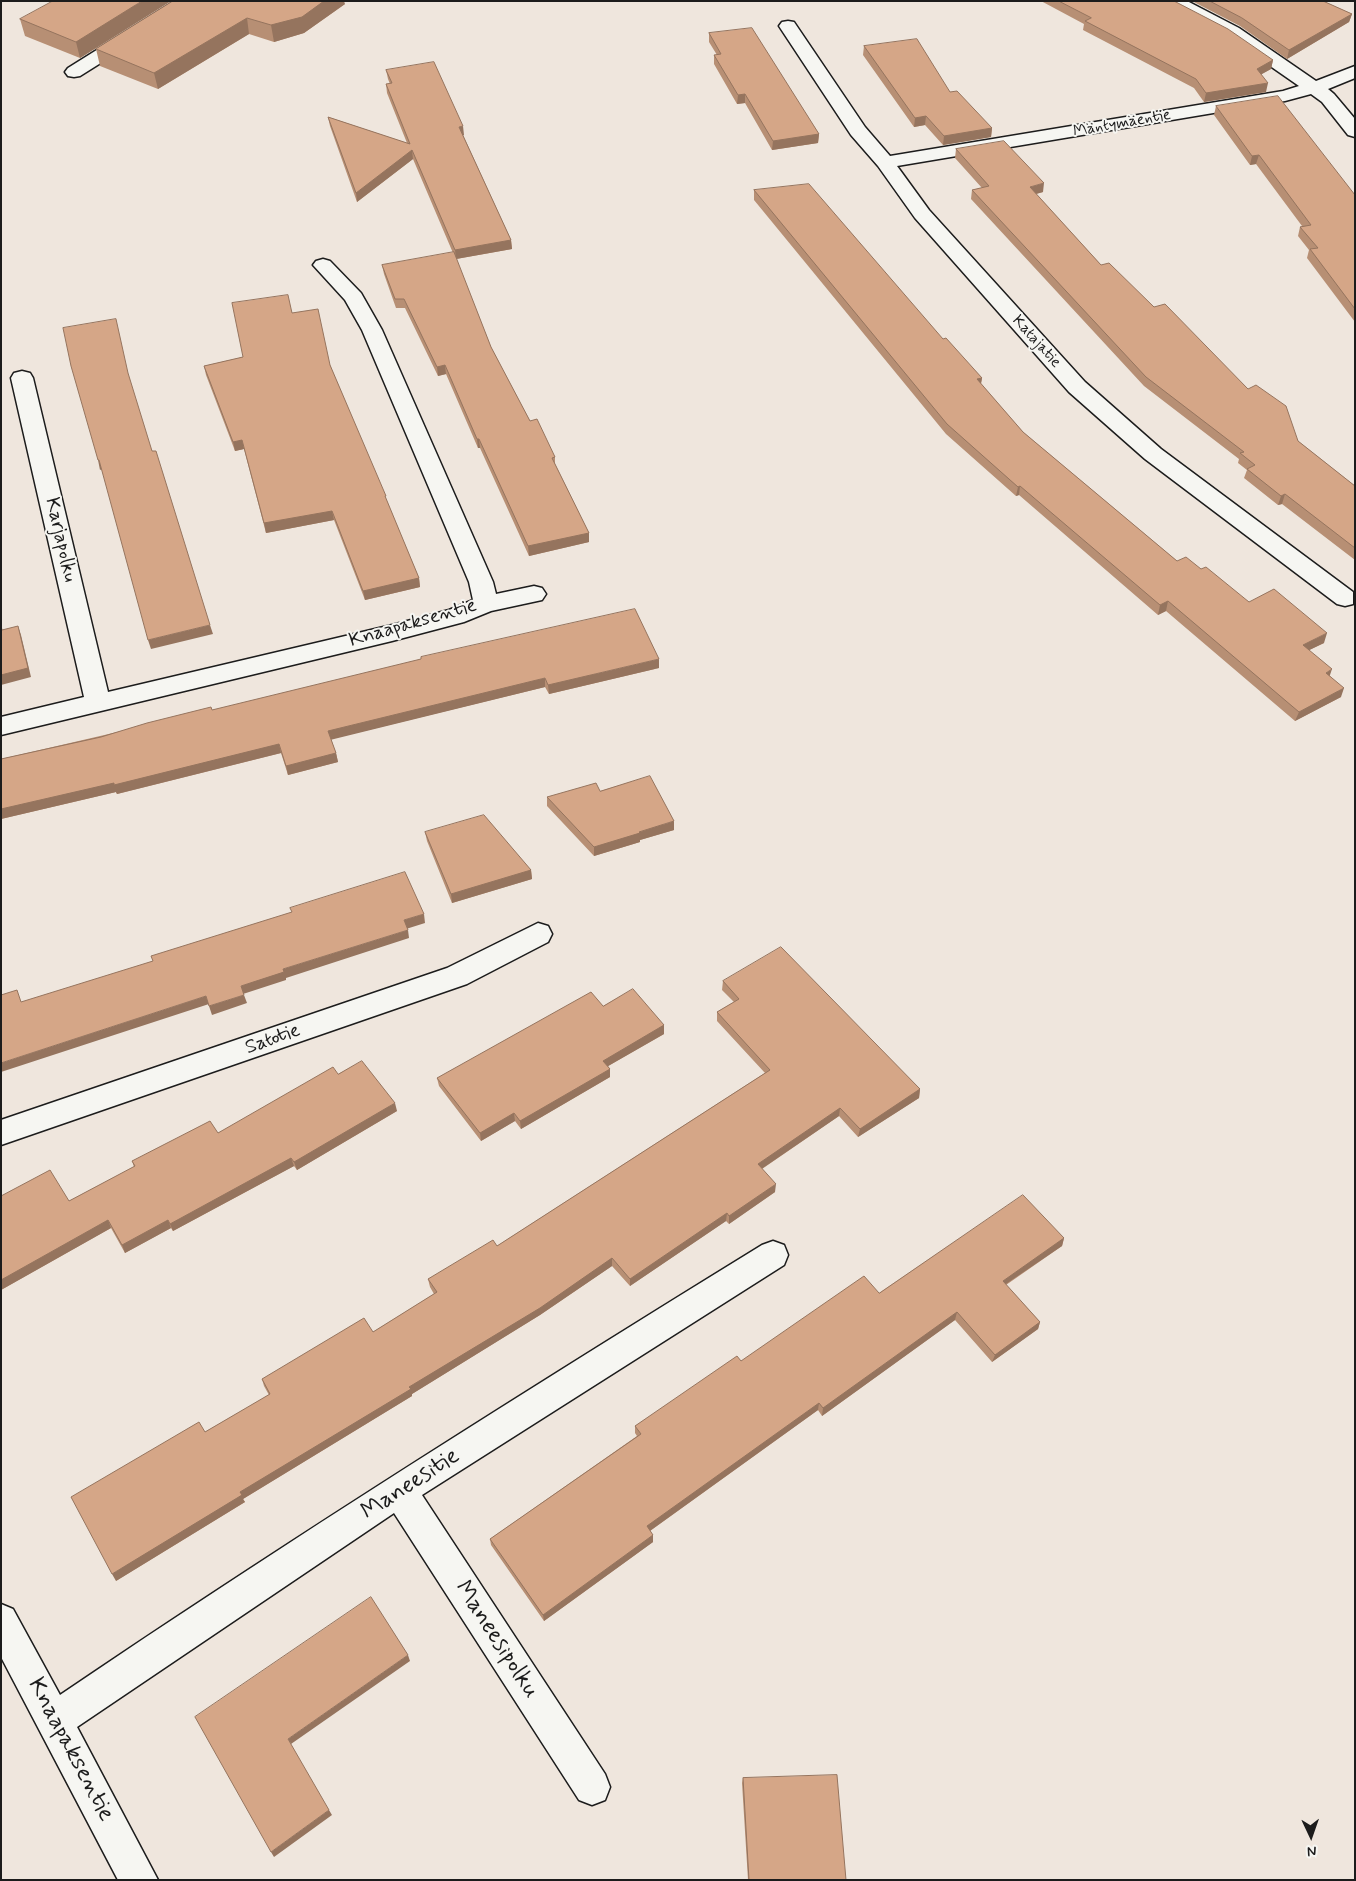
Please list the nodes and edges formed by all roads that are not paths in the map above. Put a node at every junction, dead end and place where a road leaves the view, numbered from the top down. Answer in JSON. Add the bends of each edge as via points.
{"nodes":[{"id":1,"x":187,"y":1,"type":"edge"},
{"id":2,"x":1173,"y":1,"type":"edge"},
{"id":3,"x":788,"y":26,"type":"dead end"},
{"id":4,"x":1355,"y":71,"type":"edge"},
{"id":5,"x":74,"y":72,"type":"dead end"},
{"id":6,"x":1314,"y":88,"type":"junction"},
{"id":7,"x":1355,"y":132,"type":"edge"},
{"id":8,"x":885,"y":162,"type":"junction"},
{"id":9,"x":323,"y":264,"type":"dead end"},
{"id":10,"x":22,"y":378,"type":"dead end"},
{"id":11,"x":534,"y":594,"type":"dead end"},
{"id":12,"x":1345,"y":598,"type":"dead end"},
{"id":13,"x":486,"y":604,"type":"junction"},
{"id":14,"x":98,"y":702,"type":"junction"},
{"id":15,"x":1,"y":726,"type":"edge"},
{"id":16,"x":538,"y":934,"type":"dead end"},
{"id":17,"x":1,"y":1133,"type":"edge"},
{"id":18,"x":773,"y":1255,"type":"dead end"},
{"id":19,"x":400,"y":1492,"type":"junction"},
{"id":20,"x":1,"y":1621,"type":"edge"},
{"id":21,"x":54,"y":1721,"type":"junction"},
{"id":22,"x":592,"y":1787,"type":"dead end"},
{"id":23,"x":139,"y":1880,"type":"edge"}],
"edges":[{"from":1,"to":5,"type":"street"},
{"from":2,"to":6,"type":"street","via":[[1233,32]]},
{"from":3,"to":8,"type":"street","name":"Katajatie","via":[[858,131]]},
{"from":4,"to":6,"type":"street","name":"Mäntymäentie"},
{"from":6,"to":7,"type":"street","via":[[1328,98]]},
{"from":6,"to":8,"type":"street","name":"Mäntymäentie","via":[[1285,96]]},
{"from":8,"to":12,"type":"street","name":"Katajatie","via":[[934,229],[1077,387],[1153,454]]},
{"from":9,"to":13,"type":"street","name":"Knaapaksentie","via":[[354,297],[372,330],[480,582]]},
{"from":10,"to":14,"type":"street","name":"Karjapolku"},
{"from":11,"to":13,"type":"street"},
{"from":13,"to":14,"type":"street","name":"Knaapaksentie","via":[[456,616],[392,633]]},
{"from":14,"to":15,"type":"street","name":"Knaapaksentie"},
{"from":16,"to":17,"type":"street","name":"Satotie","via":[[457,976]]},
{"from":18,"to":19,"type":"street","name":"Maneesitie","via":[[597,1363]]},
{"from":19,"to":21,"type":"street","name":"Maneesitie"},
{"from":19,"to":22,"type":"street","name":"Maneesipolku"},
{"from":20,"to":21,"type":"street","name":"Knaapaksentie"},
{"from":21,"to":23,"type":"street","name":"Knaapaksentie"}]}
